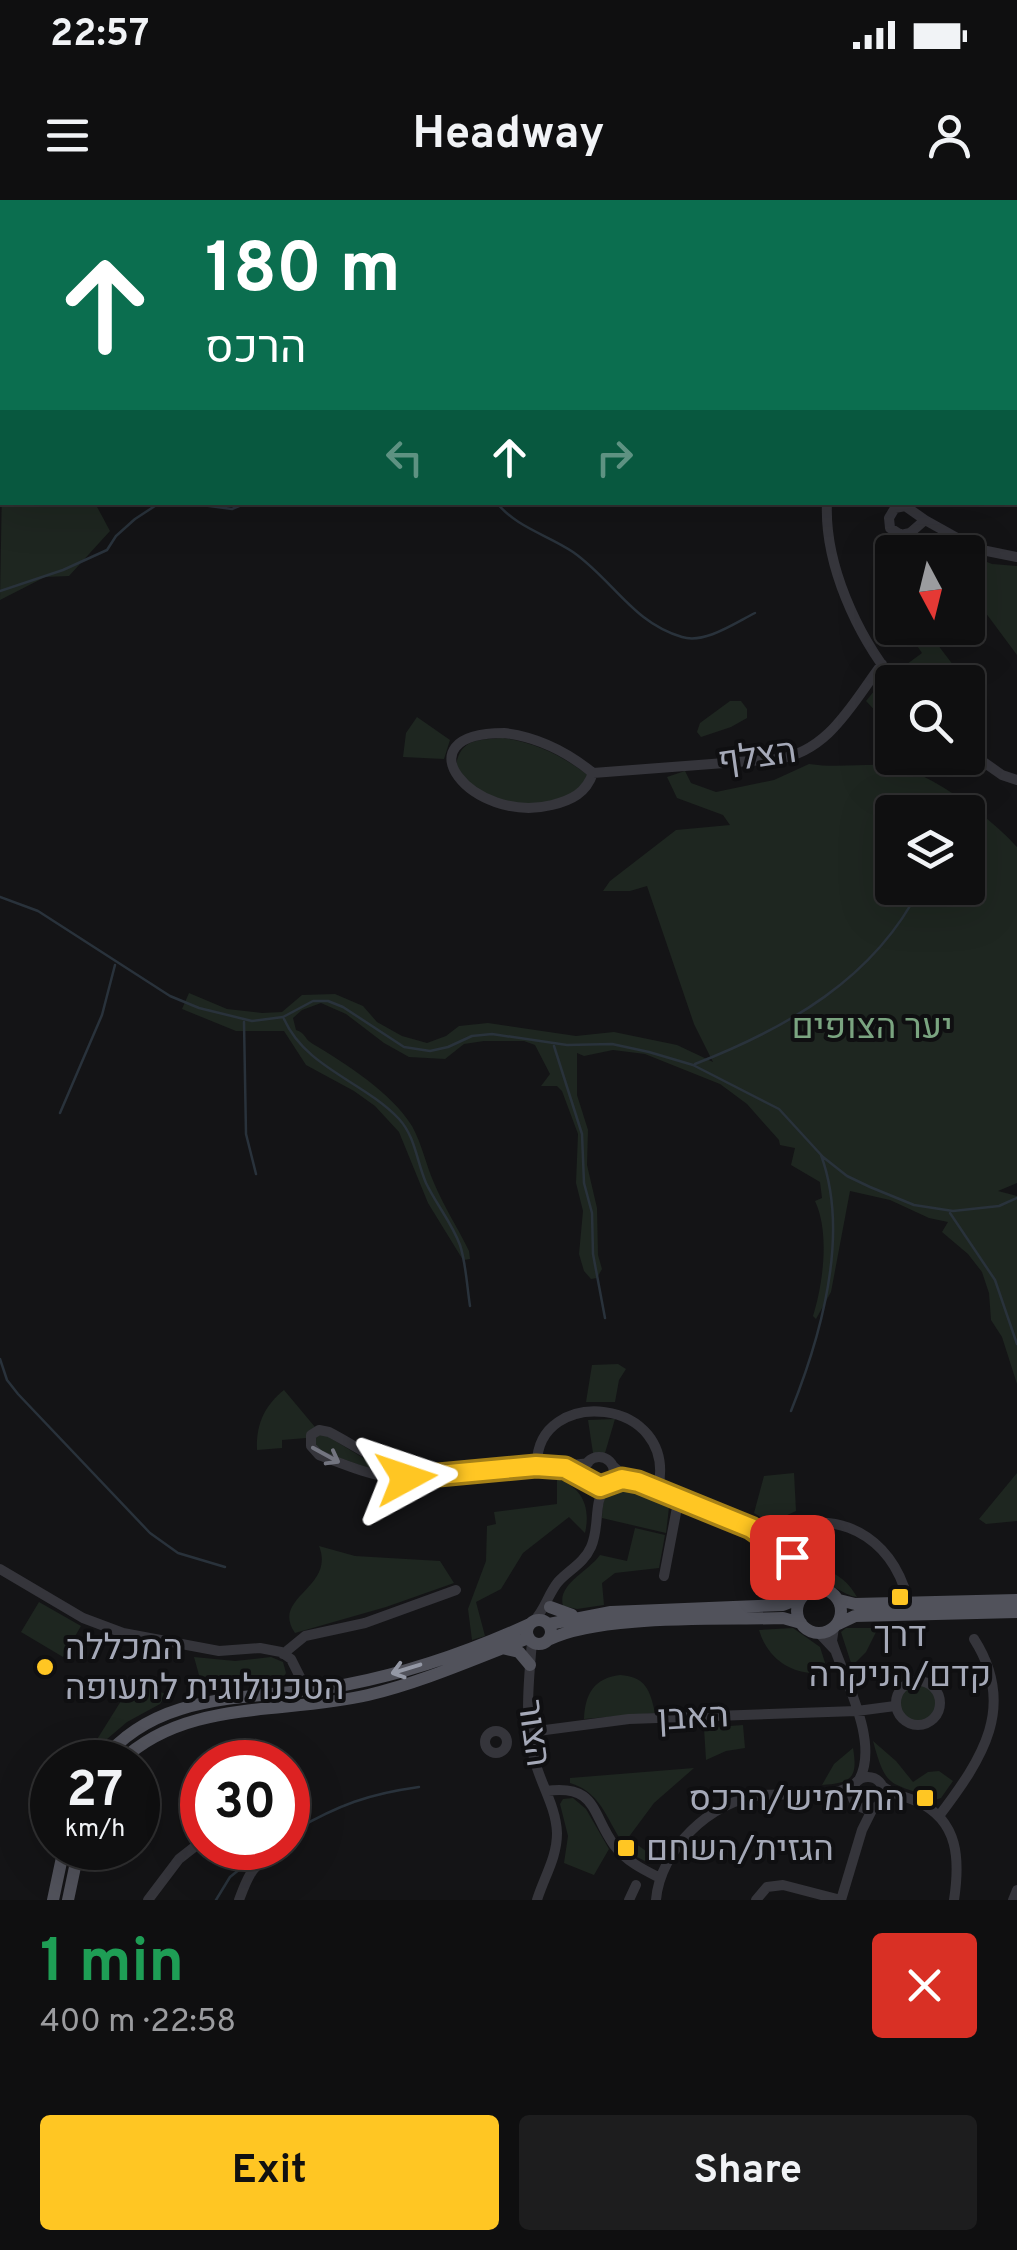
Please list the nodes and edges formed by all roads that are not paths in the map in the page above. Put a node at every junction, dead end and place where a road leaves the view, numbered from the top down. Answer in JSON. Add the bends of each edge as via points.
{"nodes":[{"id":1,"x":827,"y":505,"type":"edge"},
{"id":2,"x":924,"y":520,"type":"dead end"},
{"id":3,"x":1017,"y":557,"type":"edge"},
{"id":4,"x":882,"y":664,"type":"joint"},
{"id":5,"x":985,"y":763,"type":"edge"},
{"id":6,"x":593,"y":773,"type":"junction"},
{"id":7,"x":1017,"y":780,"type":"edge"},
{"id":8,"x":588,"y":1462,"type":"junction"},
{"id":9,"x":536,"y":1466,"type":"junction"},
{"id":10,"x":558,"y":1466,"type":"junction"},
{"id":11,"x":613,"y":1466,"type":"junction"},
{"id":12,"x":436,"y":1476,"type":"junction"},
{"id":13,"x":588,"y":1481,"type":"junction"},
{"id":14,"x":638,"y":1482,"type":"junction"},
{"id":15,"x":607,"y":1484,"type":"junction"},
{"id":16,"x":658,"y":1490,"type":"junction"},
{"id":17,"x":679,"y":1497,"type":"junction"},
{"id":18,"x":596,"y":1507,"type":"junction"},
{"id":19,"x":769,"y":1538,"type":"junction"},
{"id":20,"x":797,"y":1563,"type":"junction"},
{"id":21,"x":0,"y":1569,"type":"edge"},
{"id":22,"x":664,"y":1576,"type":"dead end"},
{"id":23,"x":904,"y":1587,"type":"dead end"},
{"id":24,"x":456,"y":1590,"type":"dead end"},
{"id":25,"x":834,"y":1595,"type":"junction"},
{"id":26,"x":801,"y":1597,"type":"junction"},
{"id":27,"x":1017,"y":1600,"type":"edge"},
{"id":28,"x":550,"y":1601,"type":"junction"},
{"id":29,"x":1017,"y":1612,"type":"edge"},
{"id":30,"x":580,"y":1616,"type":"junction"},
{"id":31,"x":801,"y":1623,"type":"junction"},
{"id":32,"x":836,"y":1626,"type":"junction"},
{"id":33,"x":539,"y":1632,"type":"junction"},
{"id":34,"x":818,"y":1633,"type":"junction"},
{"id":35,"x":974,"y":1638,"type":"dead end"},
{"id":36,"x":499,"y":1648,"type":"junction"},
{"id":37,"x":835,"y":1650,"type":"junction"},
{"id":38,"x":284,"y":1654,"type":"junction"},
{"id":39,"x":530,"y":1670,"type":"junction"},
{"id":40,"x":296,"y":1671,"type":"junction"},
{"id":41,"x":319,"y":1688,"type":"junction"},
{"id":42,"x":300,"y":1691,"type":"junction"},
{"id":43,"x":278,"y":1694,"type":"junction"},
{"id":44,"x":319,"y":1704,"type":"junction"},
{"id":45,"x":896,"y":1706,"type":"junction"},
{"id":46,"x":857,"y":1710,"type":"junction"},
{"id":47,"x":530,"y":1734,"type":"junction"},
{"id":48,"x":506,"y":1738,"type":"dead end"},
{"id":49,"x":124,"y":1740,"type":"edge"},
{"id":50,"x":147,"y":1740,"type":"edge"},
{"id":51,"x":865,"y":1751,"type":"junction"},
{"id":52,"x":857,"y":1782,"type":"junction"},
{"id":53,"x":880,"y":1783,"type":"junction"},
{"id":54,"x":546,"y":1791,"type":"junction"},
{"id":55,"x":827,"y":1793,"type":"junction"},
{"id":56,"x":908,"y":1798,"type":"junction"},
{"id":57,"x":855,"y":1803,"type":"junction"},
{"id":58,"x":876,"y":1806,"type":"junction"},
{"id":59,"x":939,"y":1816,"type":"junction"},
{"id":60,"x":862,"y":1830,"type":"junction"},
{"id":61,"x":180,"y":1858,"type":"edge"},
{"id":62,"x":59,"y":1870,"type":"edge"},
{"id":63,"x":74,"y":1870,"type":"edge"},
{"id":64,"x":252,"y":1870,"type":"edge"},
{"id":65,"x":660,"y":1878,"type":"junction"},
{"id":66,"x":636,"y":1884,"type":"dead end"},
{"id":67,"x":1017,"y":1890,"type":"edge"},
{"id":68,"x":52,"y":1900,"type":"edge"},
{"id":69,"x":68,"y":1900,"type":"edge"},
{"id":70,"x":148,"y":1900,"type":"edge"},
{"id":71,"x":238,"y":1900,"type":"edge"},
{"id":72,"x":537,"y":1900,"type":"edge"},
{"id":73,"x":629,"y":1900,"type":"edge"},
{"id":74,"x":656,"y":1900,"type":"edge"},
{"id":75,"x":756,"y":1900,"type":"edge"},
{"id":76,"x":841,"y":1900,"type":"edge"},
{"id":77,"x":954,"y":1900,"type":"edge"},
{"id":78,"x":1014,"y":1900,"type":"edge"}],
"edges":[{"from":1,"to":4,"type":"street","via":[[842,586]]},
{"from":2,"to":3,"type":"street","via":[[976,549]]},
{"from":4,"to":6,"type":"street","name":"הצלף","via":[[827,736],[799,754]]},
{"from":5,"to":7,"type":"street"},
{"from":6,"to":6,"type":"street","via":[[552,746],[504,733],[468,737],[451,760],[456,778],[470,790],[521,808],[573,798]]},
{"from":8,"to":10,"type":"street"},
{"from":8,"to":11,"type":"street","via":[[601,1458]]},
{"from":8,"to":13,"type":"street"},
{"from":9,"to":10,"type":"street"},
{"from":9,"to":12,"type":"street"},
{"from":9,"to":16,"type":"street","via":[[541,1443],[563,1420],[610,1412],[640,1426],[655,1445],[662,1465]]},
{"from":10,"to":13,"type":"street"},
{"from":11,"to":14,"type":"street"},
{"from":11,"to":15,"type":"street"},
{"from":12,"to":12,"type":"street","one_way":true,"via":[[385,1466],[329,1432],[311,1435],[320,1455],[362,1470],[398,1478]]},
{"from":13,"to":15,"type":"street"},
{"from":13,"to":18,"type":"street"},
{"from":14,"to":15,"type":"street"},
{"from":14,"to":16,"type":"street"},
{"from":15,"to":18,"type":"street"},
{"from":16,"to":17,"type":"street"},
{"from":17,"to":19,"type":"street"},
{"from":17,"to":22,"type":"street"},
{"from":18,"to":28,"type":"street","via":[[592,1546],[560,1579]]},
{"from":19,"to":20,"type":"street"},
{"from":19,"to":23,"type":"street","via":[[803,1522],[844,1526],[888,1556]]},
{"from":20,"to":25,"type":"street"},
{"from":20,"to":26,"type":"street","via":[[805,1584]]},
{"from":21,"to":38,"type":"street","via":[[108,1629],[219,1651]]},
{"from":24,"to":38,"type":"street","via":[[305,1636]]},
{"from":25,"to":26,"type":"main road","via":[[816,1588]]},
{"from":25,"to":27,"type":"main road","via":[[855,1604]]},
{"from":25,"to":32,"type":"main road","via":[[842,1608]]},
{"from":26,"to":30,"type":"main road","via":[[783,1605]]},
{"from":26,"to":31,"type":"main road"},
{"from":28,"to":30,"type":"main road"},
{"from":28,"to":33,"type":"street","name":"הצור"},
{"from":29,"to":32,"type":"main road","via":[[855,1616]]},
{"from":30,"to":33,"type":"main road"},
{"from":31,"to":33,"type":"main road","via":[[783,1618]]},
{"from":31,"to":34,"type":"main road"},
{"from":32,"to":34,"type":"main road"},
{"from":32,"to":37,"type":"street"},
{"from":33,"to":36,"type":"main road"},
{"from":33,"to":39,"type":"street","name":"הצור"},
{"from":33,"to":41,"type":"main road","one_way":true},
{"from":34,"to":37,"type":"street"},
{"from":35,"to":59,"type":"street","via":[[998,1670],[1003,1707],[990,1745]]},
{"from":36,"to":39,"type":"main road","via":[[519,1652]]},
{"from":36,"to":44,"type":"main road","via":[[412,1683]]},
{"from":37,"to":46,"type":"street"},
{"from":38,"to":40,"type":"street"},
{"from":39,"to":47,"type":"street","name":"הצור"},
{"from":40,"to":41,"type":"street"},
{"from":40,"to":42,"type":"street"},
{"from":40,"to":43,"type":"street"},
{"from":41,"to":42,"type":"main road"},
{"from":42,"to":43,"type":"main road"},
{"from":42,"to":44,"type":"street"},
{"from":43,"to":49,"type":"main road","via":[[168,1712]]},
{"from":44,"to":50,"type":"main road","via":[[183,1722]]},
{"from":45,"to":45,"type":"street","via":[[906,1722],[922,1725],[937,1714],[940,1699],[931,1685],[914,1681],[900,1690]]},
{"from":45,"to":46,"type":"street","name":"האבן"},
{"from":46,"to":47,"type":"street","name":"האבן","via":[[624,1720]]},
{"from":46,"to":51,"type":"street"},
{"from":47,"to":48,"type":"street","name":"האבן"},
{"from":47,"to":54,"type":"street","name":"הצור"},
{"from":51,"to":52,"type":"street"},
{"from":51,"to":53,"type":"street"},
{"from":52,"to":53,"type":"street","via":[[867,1777]]},
{"from":52,"to":55,"type":"street"},
{"from":52,"to":57,"type":"street"},
{"from":53,"to":56,"type":"street"},
{"from":53,"to":58,"type":"street","via":[[883,1796]]},
{"from":54,"to":65,"type":"street","via":[[572,1790],[586,1798],[617,1848]]},
{"from":54,"to":72,"type":"street","name":"הצור","via":[[556,1838]]},
{"from":55,"to":57,"type":"street"},
{"from":55,"to":65,"type":"street","via":[[761,1795],[722,1808],[682,1842]]},
{"from":56,"to":58,"type":"street"},
{"from":56,"to":59,"type":"street"},
{"from":57,"to":58,"type":"street"},
{"from":57,"to":60,"type":"street"},
{"from":58,"to":60,"type":"street"},
{"from":59,"to":77,"type":"street","via":[[955,1846]]},
{"from":60,"to":76,"type":"street"},
{"from":61,"to":70,"type":"street"},
{"from":62,"to":68,"type":"main road"},
{"from":63,"to":69,"type":"main road"},
{"from":64,"to":71,"type":"street"},
{"from":65,"to":74,"type":"street"},
{"from":66,"to":73,"type":"street"},
{"from":67,"to":78,"type":"street"},
{"from":75,"to":76,"type":"street","via":[[778,1885]]}]}
